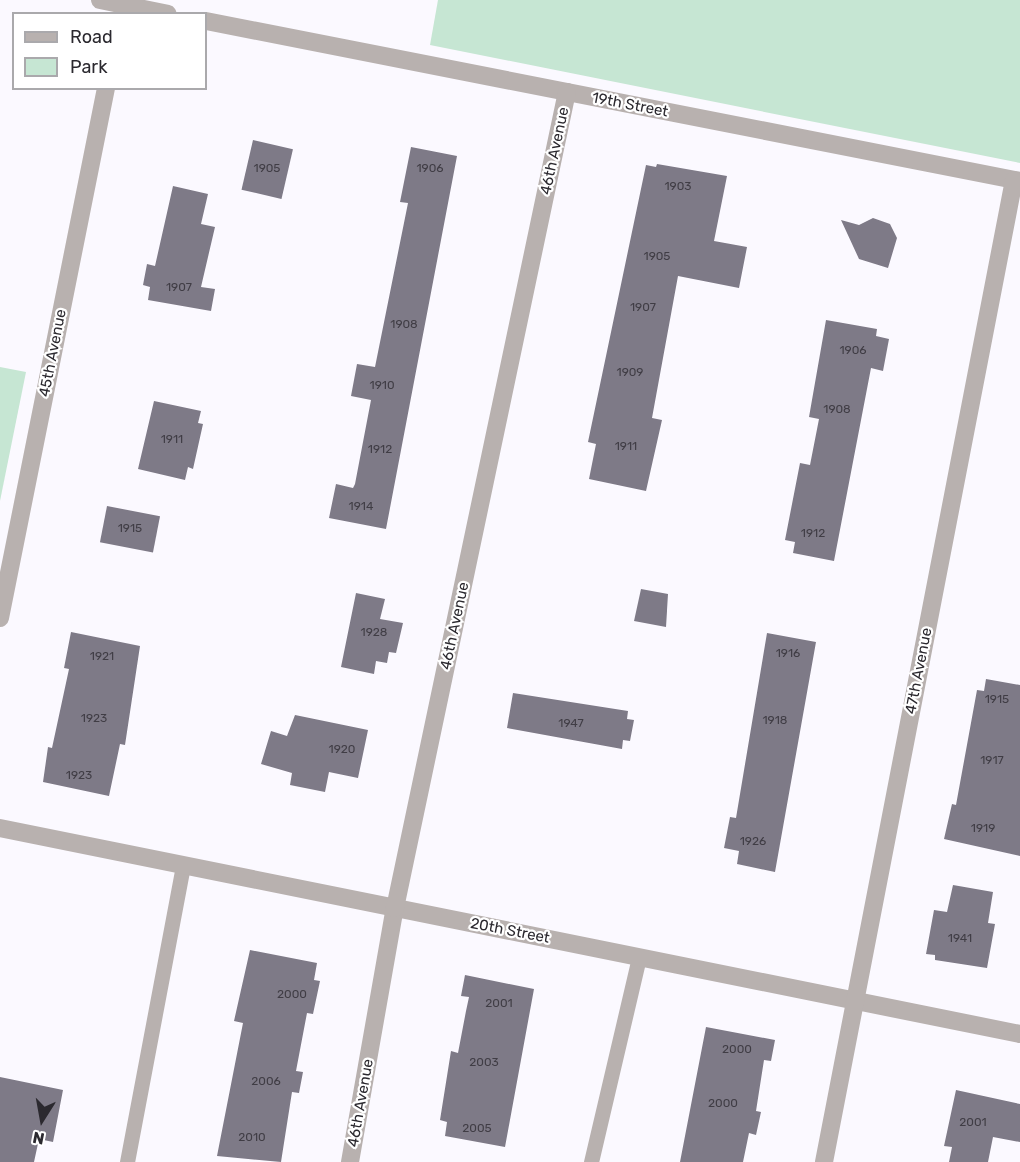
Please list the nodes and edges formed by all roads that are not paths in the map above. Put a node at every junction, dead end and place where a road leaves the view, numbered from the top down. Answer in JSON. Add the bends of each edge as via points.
{"nodes":[{"id":1,"x":100,"y":0,"type":"edge"},
{"id":2,"x":123,"y":6,"type":"edge"},
{"id":3,"x":157,"y":12,"type":"edge"},
{"id":4,"x":207,"y":21,"type":"edge"},
{"id":5,"x":106,"y":90,"type":"edge"},
{"id":6,"x":567,"y":92,"type":"junction"},
{"id":7,"x":1017,"y":181,"type":"edge"},
{"id":8,"x":0,"y":618,"type":"edge"},
{"id":9,"x":0,"y":828,"type":"edge"},
{"id":10,"x":183,"y":865,"type":"junction"},
{"id":11,"x":395,"y":908,"type":"junction"},
{"id":12,"x":639,"y":957,"type":"junction"},
{"id":13,"x":855,"y":1000,"type":"junction"},
{"id":14,"x":1020,"y":1034,"type":"edge"},
{"id":15,"x":127,"y":1162,"type":"edge"},
{"id":16,"x":350,"y":1162,"type":"edge"},
{"id":17,"x":591,"y":1162,"type":"edge"},
{"id":18,"x":824,"y":1162,"type":"edge"}],
"edges":[{"from":1,"to":2,"type":"street"},
{"from":2,"to":3,"type":"street"},
{"from":4,"to":6,"type":"street","name":"19th Street"},
{"from":5,"to":8,"type":"street","name":"45th Avenue"},
{"from":6,"to":7,"type":"street","name":"19th Street"},
{"from":6,"to":11,"type":"street","name":"46th Avenue"},
{"from":7,"to":13,"type":"street","name":"47th Avenue"},
{"from":9,"to":10,"type":"street","name":"20th Street"},
{"from":10,"to":11,"type":"street","name":"20th Street"},
{"from":10,"to":15,"type":"lane"},
{"from":11,"to":12,"type":"street","name":"20th Street"},
{"from":11,"to":16,"type":"street","name":"46th Avenue"},
{"from":12,"to":13,"type":"street","name":"20th Street"},
{"from":12,"to":17,"type":"lane"},
{"from":13,"to":14,"type":"street","name":"20th Street"},
{"from":13,"to":18,"type":"street","name":"47th Avenue"}]}
